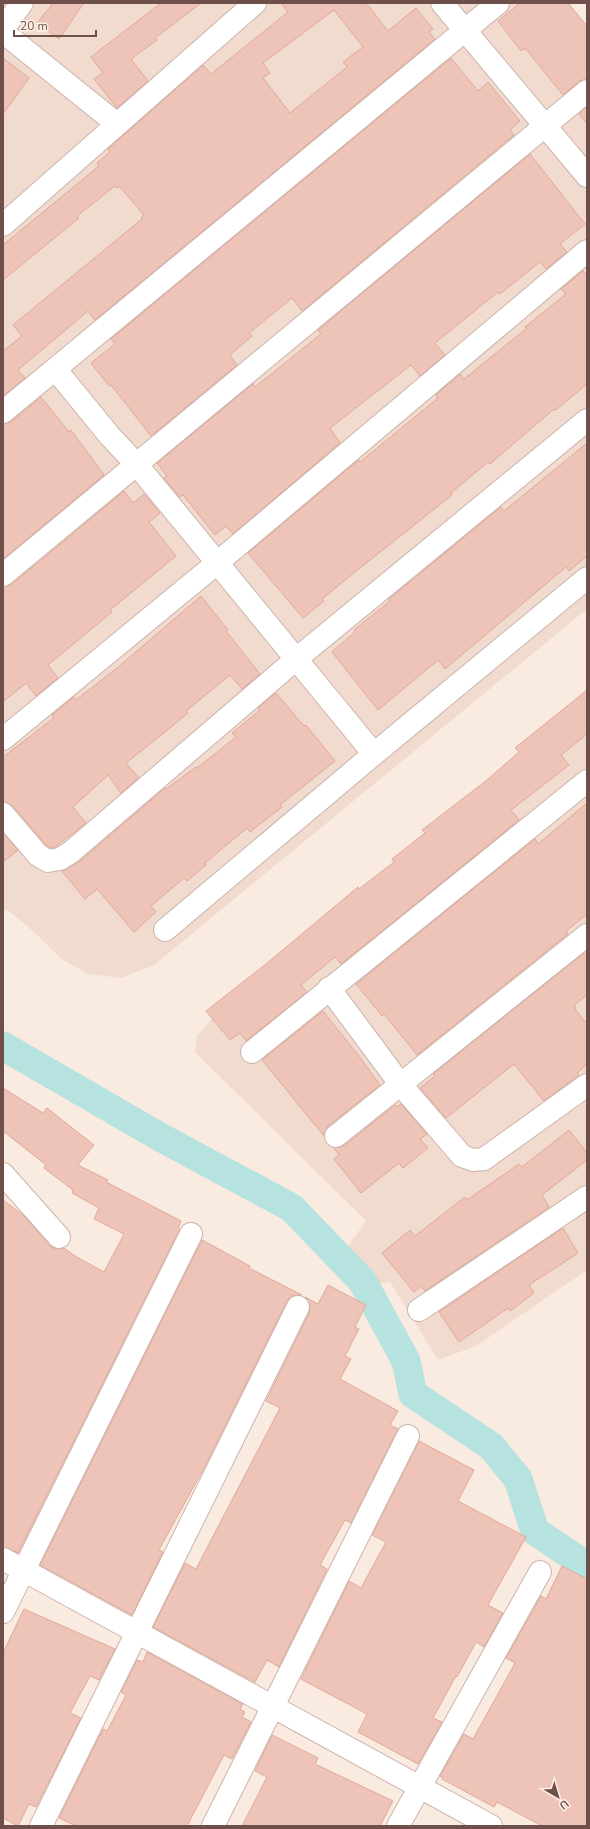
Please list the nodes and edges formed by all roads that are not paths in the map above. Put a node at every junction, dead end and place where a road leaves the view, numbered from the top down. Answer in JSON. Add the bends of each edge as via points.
{"nodes":[{"id":1,"x":22,"y":3,"type":"edge"},
{"id":2,"x":255,"y":3,"type":"edge"},
{"id":3,"x":442,"y":3,"type":"edge"},
{"id":4,"x":498,"y":3,"type":"edge"},
{"id":5,"x":3,"y":29,"type":"edge"},
{"id":6,"x":465,"y":31,"type":"junction"},
{"id":7,"x":3,"y":32,"type":"edge"},
{"id":8,"x":587,"y":91,"type":"edge"},
{"id":9,"x":116,"y":124,"type":"junction"},
{"id":10,"x":545,"y":126,"type":"junction"},
{"id":11,"x":587,"y":176,"type":"edge"},
{"id":12,"x":3,"y":224,"type":"edge"},
{"id":13,"x":587,"y":251,"type":"edge"},
{"id":14,"x":56,"y":370,"type":"junction"},
{"id":15,"x":3,"y":412,"type":"edge"},
{"id":16,"x":587,"y":420,"type":"edge"},
{"id":17,"x":137,"y":465,"type":"junction"},
{"id":18,"x":217,"y":563,"type":"junction"},
{"id":19,"x":3,"y":575,"type":"edge"},
{"id":20,"x":587,"y":578,"type":"edge"},
{"id":21,"x":295,"y":660,"type":"junction"},
{"id":22,"x":3,"y":739,"type":"edge"},
{"id":23,"x":374,"y":754,"type":"junction"},
{"id":24,"x":587,"y":782,"type":"edge"},
{"id":25,"x":3,"y":814,"type":"edge"},
{"id":26,"x":165,"y":930,"type":"dead end"},
{"id":27,"x":587,"y":935,"type":"edge"},
{"id":28,"x":329,"y":988,"type":"junction"},
{"id":29,"x":252,"y":1052,"type":"dead end"},
{"id":30,"x":402,"y":1085,"type":"junction"},
{"id":31,"x":587,"y":1085,"type":"edge"},
{"id":32,"x":336,"y":1136,"type":"dead end"},
{"id":33,"x":3,"y":1174,"type":"edge"},
{"id":34,"x":587,"y":1197,"type":"edge"},
{"id":35,"x":191,"y":1234,"type":"dead end"},
{"id":36,"x":59,"y":1237,"type":"dead end"},
{"id":37,"x":298,"y":1307,"type":"dead end"},
{"id":38,"x":419,"y":1310,"type":"dead end"},
{"id":39,"x":408,"y":1436,"type":"dead end"},
{"id":40,"x":3,"y":1559,"type":"edge"},
{"id":41,"x":25,"y":1570,"type":"junction"},
{"id":42,"x":540,"y":1572,"type":"dead end"},
{"id":43,"x":3,"y":1612,"type":"edge"},
{"id":44,"x":137,"y":1633,"type":"junction"},
{"id":45,"x":273,"y":1706,"type":"junction"},
{"id":46,"x":420,"y":1786,"type":"junction"},
{"id":47,"x":41,"y":1826,"type":"edge"},
{"id":48,"x":213,"y":1826,"type":"edge"},
{"id":49,"x":398,"y":1826,"type":"edge"},
{"id":50,"x":491,"y":1826,"type":"edge"}],
"edges":[{"from":1,"to":5,"type":"street"},
{"from":2,"to":9,"type":"street"},
{"from":3,"to":6,"type":"street"},
{"from":4,"to":6,"type":"street"},
{"from":6,"to":10,"type":"street"},
{"from":6,"to":14,"type":"street"},
{"from":7,"to":9,"type":"street"},
{"from":8,"to":10,"type":"street"},
{"from":9,"to":12,"type":"street"},
{"from":10,"to":11,"type":"street"},
{"from":10,"to":17,"type":"street"},
{"from":13,"to":18,"type":"street"},
{"from":14,"to":15,"type":"street"},
{"from":14,"to":17,"type":"street"},
{"from":16,"to":21,"type":"street"},
{"from":17,"to":18,"type":"street"},
{"from":17,"to":19,"type":"street"},
{"from":18,"to":21,"type":"street"},
{"from":18,"to":22,"type":"street"},
{"from":20,"to":23,"type":"street"},
{"from":21,"to":23,"type":"street"},
{"from":21,"to":25,"type":"street","via":[[60,859],[48,861],[38,856]]},
{"from":23,"to":26,"type":"street"},
{"from":24,"to":28,"type":"street"},
{"from":27,"to":30,"type":"street"},
{"from":28,"to":29,"type":"street"},
{"from":28,"to":30,"type":"street"},
{"from":30,"to":31,"type":"street","via":[[462,1156],[473,1160],[484,1159]]},
{"from":30,"to":32,"type":"street"},
{"from":33,"to":36,"type":"street"},
{"from":34,"to":38,"type":"street"},
{"from":35,"to":41,"type":"street"},
{"from":37,"to":44,"type":"street"},
{"from":39,"to":45,"type":"street"},
{"from":40,"to":41,"type":"street"},
{"from":41,"to":43,"type":"street"},
{"from":41,"to":44,"type":"street"},
{"from":42,"to":46,"type":"street"},
{"from":44,"to":45,"type":"street"},
{"from":44,"to":47,"type":"street"},
{"from":45,"to":46,"type":"street"},
{"from":45,"to":48,"type":"street"},
{"from":46,"to":49,"type":"street"},
{"from":46,"to":50,"type":"street"}]}
